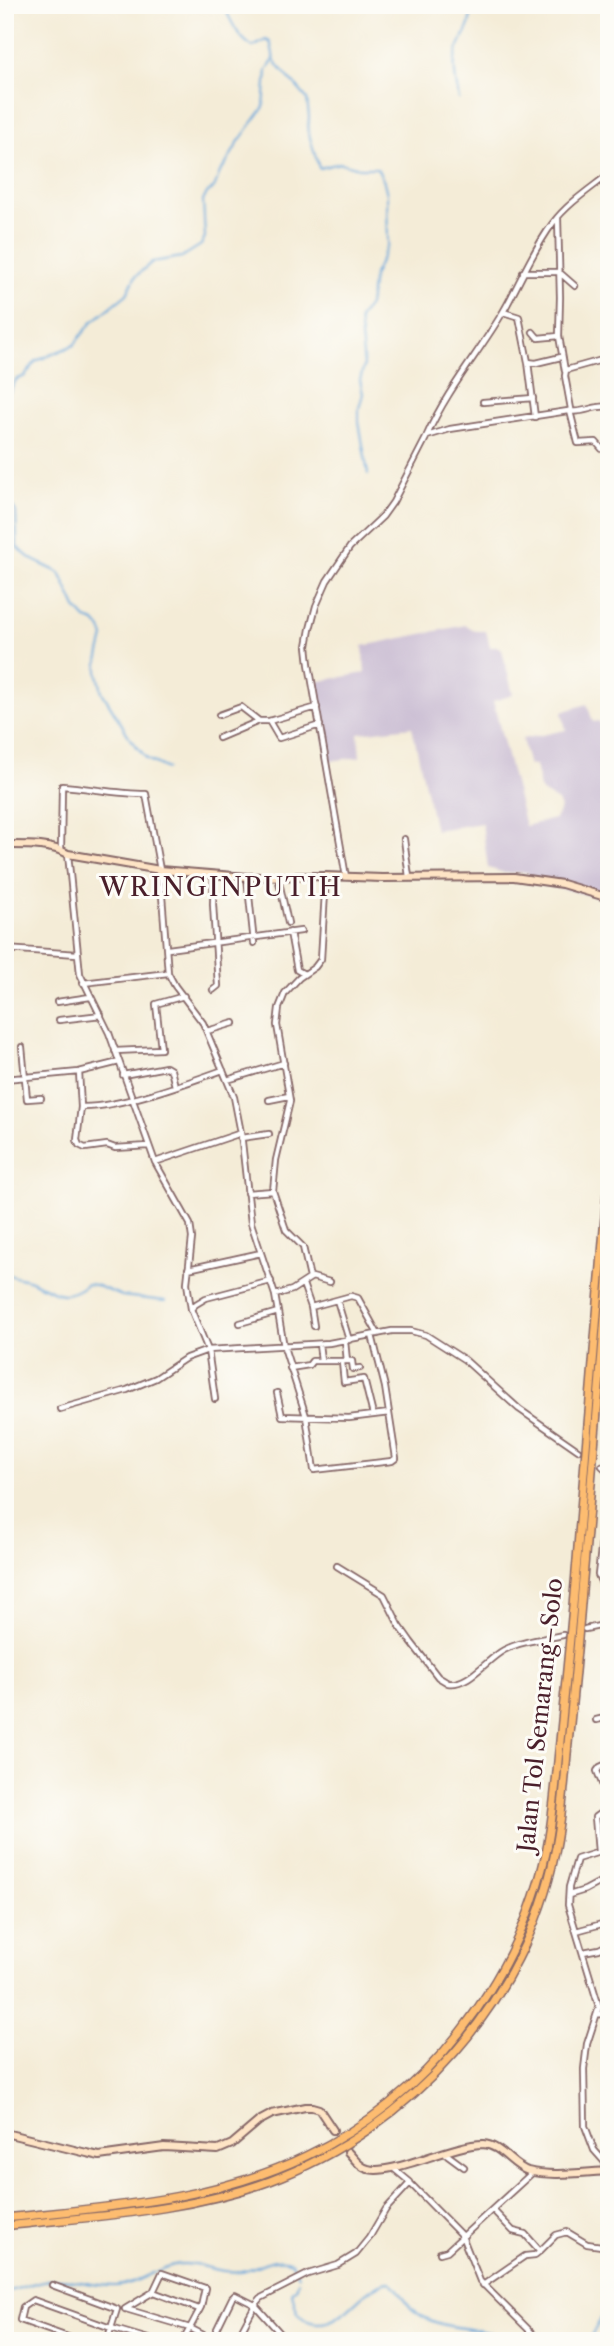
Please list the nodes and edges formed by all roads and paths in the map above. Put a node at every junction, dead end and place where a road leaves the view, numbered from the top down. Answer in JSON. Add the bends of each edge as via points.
{"nodes":[{"id":1,"x":609,"y":174,"type":"edge"},
{"id":2,"x":558,"y":218,"type":"junction"},
{"id":3,"x":523,"y":272,"type":"junction"},
{"id":4,"x":559,"y":272,"type":"junction"},
{"id":5,"x":575,"y":286,"type":"dead end"},
{"id":6,"x":503,"y":312,"type":"junction"},
{"id":7,"x":533,"y":332,"type":"dead end"},
{"id":8,"x":559,"y":336,"type":"junction"},
{"id":9,"x":561,"y":357,"type":"junction"},
{"id":10,"x":609,"y":358,"type":"edge"},
{"id":11,"x":528,"y":362,"type":"junction"},
{"id":12,"x":565,"y":372,"type":"junction"},
{"id":13,"x":533,"y":398,"type":"junction"},
{"id":14,"x":483,"y":402,"type":"dead end"},
{"id":15,"x":609,"y":407,"type":"edge"},
{"id":16,"x":570,"y":411,"type":"junction"},
{"id":17,"x":535,"y":416,"type":"junction"},
{"id":18,"x":427,"y":436,"type":"junction"},
{"id":19,"x":609,"y":451,"type":"edge"},
{"id":20,"x":317,"y":707,"type":"junction"},
{"id":21,"x":219,"y":715,"type":"dead end"},
{"id":22,"x":259,"y":721,"type":"junction"},
{"id":23,"x":269,"y":722,"type":"junction"},
{"id":24,"x":320,"y":725,"type":"junction"},
{"id":25,"x":219,"y":738,"type":"dead end"},
{"id":26,"x":404,"y":839,"type":"dead end"},
{"id":27,"x":5,"y":845,"type":"edge"},
{"id":28,"x":65,"y":852,"type":"junction"},
{"id":29,"x":160,"y":870,"type":"junction"},
{"id":30,"x":214,"y":874,"type":"junction"},
{"id":31,"x":326,"y":876,"type":"junction"},
{"id":32,"x":247,"y":877,"type":"junction"},
{"id":33,"x":278,"y":877,"type":"junction"},
{"id":34,"x":346,"y":877,"type":"junction"},
{"id":35,"x":409,"y":878,"type":"junction"},
{"id":36,"x":609,"y":898,"type":"edge"},
{"id":37,"x":288,"y":923,"type":"dead end"},
{"id":38,"x":301,"y":931,"type":"dead end"},
{"id":39,"x":290,"y":932,"type":"junction"},
{"id":40,"x":254,"y":940,"type":"junction"},
{"id":41,"x":215,"y":944,"type":"junction"},
{"id":42,"x":5,"y":949,"type":"edge"},
{"id":43,"x":167,"y":949,"type":"junction"},
{"id":44,"x":77,"y":954,"type":"junction"},
{"id":45,"x":168,"y":973,"type":"junction"},
{"id":46,"x":304,"y":974,"type":"junction"},
{"id":47,"x":83,"y":982,"type":"junction"},
{"id":48,"x":214,"y":990,"type":"dead end"},
{"id":49,"x":184,"y":996,"type":"junction"},
{"id":50,"x":90,"y":997,"type":"junction"},
{"id":51,"x":57,"y":1002,"type":"dead end"},
{"id":52,"x":101,"y":1015,"type":"junction"},
{"id":53,"x":59,"y":1020,"type":"dead end"},
{"id":54,"x":234,"y":1023,"type":"dead end"},
{"id":55,"x":207,"y":1031,"type":"junction"},
{"id":56,"x":22,"y":1047,"type":"dead end"},
{"id":57,"x":115,"y":1051,"type":"junction"},
{"id":58,"x":119,"y":1062,"type":"junction"},
{"id":59,"x":284,"y":1063,"type":"junction"},
{"id":60,"x":223,"y":1070,"type":"junction"},
{"id":61,"x":79,"y":1072,"type":"junction"},
{"id":62,"x":123,"y":1075,"type":"junction"},
{"id":63,"x":5,"y":1079,"type":"edge"},
{"id":64,"x":25,"y":1079,"type":"junction"},
{"id":65,"x":227,"y":1080,"type":"junction"},
{"id":66,"x":175,"y":1086,"type":"junction"},
{"id":67,"x":289,"y":1096,"type":"junction"},
{"id":68,"x":41,"y":1098,"type":"dead end"},
{"id":69,"x":131,"y":1098,"type":"junction"},
{"id":70,"x":269,"y":1100,"type":"dead end"},
{"id":71,"x":80,"y":1107,"type":"junction"},
{"id":72,"x":269,"y":1134,"type":"dead end"},
{"id":73,"x":241,"y":1135,"type":"junction"},
{"id":74,"x":149,"y":1146,"type":"junction"},
{"id":75,"x":155,"y":1162,"type":"junction"},
{"id":76,"x":609,"y":1168,"type":"edge"},
{"id":77,"x":272,"y":1191,"type":"junction"},
{"id":78,"x":247,"y":1193,"type":"junction"},
{"id":79,"x":261,"y":1253,"type":"junction"},
{"id":80,"x":188,"y":1269,"type":"junction"},
{"id":81,"x":609,"y":1269,"type":"edge"},
{"id":82,"x":310,"y":1278,"type":"junction"},
{"id":83,"x":271,"y":1281,"type":"junction"},
{"id":84,"x":330,"y":1282,"type":"dead end"},
{"id":85,"x":303,"y":1284,"type":"junction"},
{"id":86,"x":275,"y":1295,"type":"junction"},
{"id":87,"x":337,"y":1300,"type":"junction"},
{"id":88,"x":311,"y":1307,"type":"junction"},
{"id":89,"x":191,"y":1309,"type":"junction"},
{"id":90,"x":278,"y":1312,"type":"junction"},
{"id":91,"x":240,"y":1322,"type":"dead end"},
{"id":92,"x":314,"y":1326,"type":"dead end"},
{"id":93,"x":375,"y":1334,"type":"junction"},
{"id":94,"x":347,"y":1340,"type":"junction"},
{"id":95,"x":319,"y":1344,"type":"junction"},
{"id":96,"x":284,"y":1347,"type":"junction"},
{"id":97,"x":208,"y":1350,"type":"junction"},
{"id":98,"x":321,"y":1361,"type":"junction"},
{"id":99,"x":345,"y":1362,"type":"junction"},
{"id":100,"x":290,"y":1368,"type":"junction"},
{"id":101,"x":360,"y":1368,"type":"dead end"},
{"id":102,"x":277,"y":1393,"type":"dead end"},
{"id":103,"x":215,"y":1399,"type":"dead end"},
{"id":104,"x":61,"y":1409,"type":"dead end"},
{"id":105,"x":389,"y":1413,"type":"junction"},
{"id":106,"x":373,"y":1415,"type":"junction"},
{"id":107,"x":306,"y":1416,"type":"junction"},
{"id":108,"x":578,"y":1450,"type":"dead end"},
{"id":109,"x":602,"y":1466,"type":"dead end"},
{"id":110,"x":609,"y":1472,"type":"edge"},
{"id":111,"x":609,"y":1481,"type":"edge"},
{"id":112,"x":337,"y":1566,"type":"dead end"},
{"id":113,"x":609,"y":1600,"type":"edge"},
{"id":114,"x":609,"y":1624,"type":"edge"},
{"id":115,"x":585,"y":1629,"type":"dead end"},
{"id":116,"x":563,"y":1635,"type":"dead end"},
{"id":117,"x":609,"y":1717,"type":"edge"},
{"id":118,"x":596,"y":1720,"type":"dead end"},
{"id":119,"x":609,"y":1763,"type":"edge"},
{"id":120,"x":609,"y":1801,"type":"edge"},
{"id":121,"x":609,"y":1807,"type":"edge"},
{"id":122,"x":609,"y":1849,"type":"edge"},
{"id":123,"x":598,"y":1852,"type":"junction"},
{"id":124,"x":609,"y":1877,"type":"edge"},
{"id":125,"x":569,"y":1895,"type":"junction"},
{"id":126,"x":609,"y":1922,"type":"edge"},
{"id":127,"x":576,"y":1931,"type":"junction"},
{"id":128,"x":609,"y":1944,"type":"edge"},
{"id":129,"x":583,"y":1952,"type":"junction"},
{"id":130,"x":598,"y":2014,"type":"junction"},
{"id":131,"x":609,"y":2015,"type":"edge"},
{"id":132,"x":333,"y":2130,"type":"dead end"},
{"id":133,"x":5,"y":2133,"type":"edge"},
{"id":134,"x":348,"y":2152,"type":"dead end"},
{"id":135,"x":443,"y":2152,"type":"junction"},
{"id":136,"x":464,"y":2167,"type":"dead end"},
{"id":137,"x":392,"y":2168,"type":"junction"},
{"id":138,"x":609,"y":2169,"type":"edge"},
{"id":139,"x":534,"y":2172,"type":"junction"},
{"id":140,"x":411,"y":2183,"type":"junction"},
{"id":141,"x":493,"y":2210,"type":"junction"},
{"id":142,"x":5,"y":2218,"type":"edge"},
{"id":143,"x":5,"y":2226,"type":"edge"},
{"id":144,"x":462,"y":2236,"type":"junction"},
{"id":145,"x":609,"y":2247,"type":"edge"},
{"id":146,"x":540,"y":2251,"type":"junction"},
{"id":147,"x":440,"y":2253,"type":"dead end"},
{"id":148,"x":52,"y":2285,"type":"dead end"},
{"id":149,"x":483,"y":2285,"type":"junction"},
{"id":150,"x":153,"y":2292,"type":"junction"},
{"id":151,"x":255,"y":2305,"type":"junction"},
{"id":152,"x":117,"y":2309,"type":"junction"},
{"id":153,"x":126,"y":2309,"type":"junction"},
{"id":154,"x":200,"y":2309,"type":"junction"},
{"id":155,"x":111,"y":2328,"type":"junction"},
{"id":156,"x":190,"y":2328,"type":"junction"},
{"id":157,"x":243,"y":2329,"type":"junction"},
{"id":158,"x":214,"y":2340,"type":"edge"},
{"id":159,"x":79,"y":2341,"type":"edge"},
{"id":160,"x":107,"y":2341,"type":"edge"},
{"id":161,"x":155,"y":2341,"type":"edge"},
{"id":162,"x":183,"y":2341,"type":"edge"},
{"id":163,"x":236,"y":2341,"type":"edge"},
{"id":164,"x":254,"y":2341,"type":"edge"},
{"id":165,"x":287,"y":2341,"type":"edge"},
{"id":166,"x":540,"y":2341,"type":"edge"}],
"edges":[{"from":1,"to":2,"type":"street"},
{"from":2,"to":3,"type":"street"},
{"from":2,"to":4,"type":"street"},
{"from":3,"to":4,"type":"street"},
{"from":3,"to":6,"type":"street"},
{"from":4,"to":5,"type":"street"},
{"from":4,"to":8,"type":"street"},
{"from":6,"to":11,"type":"street","via":[[520,320]]},
{"from":6,"to":18,"type":"street","via":[[457,380]]},
{"from":7,"to":8,"type":"street","via":[[538,338]]},
{"from":8,"to":9,"type":"street"},
{"from":9,"to":11,"type":"street"},
{"from":9,"to":12,"type":"street"},
{"from":10,"to":12,"type":"street"},
{"from":11,"to":13,"type":"street"},
{"from":12,"to":16,"type":"street"},
{"from":13,"to":14,"type":"street"},
{"from":13,"to":17,"type":"street"},
{"from":15,"to":16,"type":"street"},
{"from":16,"to":17,"type":"street"},
{"from":16,"to":19,"type":"street","via":[[578,443],[596,442]]},
{"from":17,"to":18,"type":"street"},
{"from":18,"to":20,"type":"street","via":[[393,502],[350,547],[316,606],[307,646]]},
{"from":20,"to":23,"type":"street"},
{"from":20,"to":24,"type":"street"},
{"from":21,"to":22,"type":"street","via":[[241,707]]},
{"from":22,"to":23,"type":"street"},
{"from":22,"to":25,"type":"street"},
{"from":23,"to":24,"type":"street","via":[[279,738]]},
{"from":24,"to":34,"type":"street"},
{"from":26,"to":35,"type":"street"},
{"from":27,"to":28,"type":"street"},
{"from":28,"to":29,"type":"street"},
{"from":28,"to":29,"type":"street","via":[[62,786],[146,794]]},
{"from":28,"to":44,"type":"street"},
{"from":29,"to":30,"type":"street"},
{"from":29,"to":43,"type":"street"},
{"from":30,"to":32,"type":"street"},
{"from":30,"to":41,"type":"street"},
{"from":31,"to":33,"type":"street"},
{"from":31,"to":34,"type":"street"},
{"from":31,"to":46,"type":"street","via":[[322,955]]},
{"from":32,"to":33,"type":"street"},
{"from":32,"to":40,"type":"street"},
{"from":33,"to":37,"type":"street"},
{"from":34,"to":35,"type":"street"},
{"from":35,"to":36,"type":"street","via":[[514,877],[562,884]]},
{"from":38,"to":39,"type":"street"},
{"from":39,"to":40,"type":"street"},
{"from":39,"to":46,"type":"street","via":[[297,970]]},
{"from":40,"to":41,"type":"street"},
{"from":41,"to":43,"type":"street"},
{"from":41,"to":48,"type":"street","via":[[218,986]]},
{"from":42,"to":44,"type":"street"},
{"from":43,"to":45,"type":"street"},
{"from":44,"to":47,"type":"street"},
{"from":45,"to":47,"type":"street"},
{"from":45,"to":49,"type":"street"},
{"from":46,"to":59,"type":"street","via":[[289,988],[279,1008]]},
{"from":47,"to":50,"type":"street"},
{"from":49,"to":55,"type":"street"},
{"from":49,"to":57,"type":"street","via":[[156,1004],[162,1049]]},
{"from":50,"to":51,"type":"street"},
{"from":50,"to":52,"type":"street"},
{"from":52,"to":53,"type":"street"},
{"from":52,"to":57,"type":"street"},
{"from":54,"to":55,"type":"street"},
{"from":55,"to":60,"type":"street"},
{"from":56,"to":64,"type":"street"},
{"from":57,"to":58,"type":"street"},
{"from":58,"to":61,"type":"street"},
{"from":58,"to":62,"type":"street"},
{"from":59,"to":65,"type":"street"},
{"from":59,"to":67,"type":"street"},
{"from":60,"to":65,"type":"street"},
{"from":60,"to":66,"type":"street"},
{"from":61,"to":64,"type":"street"},
{"from":61,"to":71,"type":"street"},
{"from":62,"to":66,"type":"street","via":[[166,1067]]},
{"from":62,"to":69,"type":"street"},
{"from":63,"to":64,"type":"street"},
{"from":64,"to":68,"type":"street","via":[[25,1099]]},
{"from":65,"to":73,"type":"street"},
{"from":66,"to":69,"type":"street"},
{"from":67,"to":70,"type":"street"},
{"from":67,"to":77,"type":"street"},
{"from":69,"to":71,"type":"street"},
{"from":69,"to":74,"type":"street"},
{"from":71,"to":74,"type":"street","via":[[77,1140],[85,1148]]},
{"from":72,"to":73,"type":"street"},
{"from":73,"to":75,"type":"street"},
{"from":73,"to":78,"type":"street"},
{"from":74,"to":75,"type":"street"},
{"from":75,"to":80,"type":"street","via":[[190,1224]]},
{"from":76,"to":142,"type":"highway","name":"Jalan Tol Semarang–Solo","via":[[552,1818],[536,1889],[512,1951],[474,2014],[432,2065],[380,2110],[307,2156],[194,2194]]},
{"from":77,"to":78,"type":"street"},
{"from":77,"to":82,"type":"street","via":[[286,1230],[303,1247]]},
{"from":78,"to":79,"type":"street"},
{"from":79,"to":80,"type":"street"},
{"from":79,"to":83,"type":"street"},
{"from":80,"to":89,"type":"street"},
{"from":81,"to":143,"type":"highway","name":"Jalan Tol Semarang–Solo","via":[[555,1855],[522,1951],[490,2006],[439,2071],[411,2096],[310,2164],[271,2181],[193,2203]]},
{"from":82,"to":84,"type":"street"},
{"from":82,"to":85,"type":"street"},
{"from":83,"to":86,"type":"street"},
{"from":83,"to":89,"type":"street","via":[[206,1298]]},
{"from":85,"to":86,"type":"street"},
{"from":85,"to":88,"type":"street"},
{"from":86,"to":90,"type":"street"},
{"from":87,"to":88,"type":"street"},
{"from":87,"to":93,"type":"street","via":[[358,1298]]},
{"from":87,"to":94,"type":"street"},
{"from":88,"to":92,"type":"street"},
{"from":89,"to":97,"type":"street"},
{"from":90,"to":91,"type":"street"},
{"from":90,"to":96,"type":"street"},
{"from":93,"to":94,"type":"street"},
{"from":93,"to":105,"type":"street"},
{"from":93,"to":108,"type":"street","via":[[411,1331],[434,1339]]},
{"from":94,"to":95,"type":"street"},
{"from":94,"to":99,"type":"street"},
{"from":95,"to":96,"type":"street"},
{"from":95,"to":98,"type":"street"},
{"from":96,"to":97,"type":"street"},
{"from":96,"to":100,"type":"street"},
{"from":97,"to":103,"type":"street"},
{"from":97,"to":104,"type":"street","via":[[127,1390]]},
{"from":98,"to":99,"type":"street"},
{"from":98,"to":100,"type":"street"},
{"from":99,"to":101,"type":"street","via":[[352,1361],[353,1369]]},
{"from":99,"to":106,"type":"street","via":[[344,1382],[364,1379]]},
{"from":100,"to":107,"type":"street"},
{"from":102,"to":107,"type":"street","via":[[282,1416]]},
{"from":105,"to":106,"type":"street"},
{"from":105,"to":107,"type":"street","via":[[395,1460],[315,1470]]},
{"from":106,"to":107,"type":"street"},
{"from":109,"to":110,"type":"street"},
{"from":111,"to":113,"type":"street","via":[[598,1575]]},
{"from":112,"to":116,"type":"street","via":[[384,1595],[411,1642],[448,1683],[459,1682],[504,1650]]},
{"from":114,"to":115,"type":"street"},
{"from":117,"to":118,"type":"street"},
{"from":119,"to":120,"type":"street","via":[[597,1771]]},
{"from":121,"to":123,"type":"street","via":[[595,1817]]},
{"from":122,"to":123,"type":"street"},
{"from":123,"to":125,"type":"street","via":[[575,1861]]},
{"from":124,"to":125,"type":"street"},
{"from":125,"to":127,"type":"street"},
{"from":126,"to":127,"type":"street"},
{"from":127,"to":129,"type":"street"},
{"from":128,"to":129,"type":"street"},
{"from":129,"to":130,"type":"street"},
{"from":130,"to":131,"type":"street"},
{"from":130,"to":138,"type":"street","via":[[587,2044],[585,2116],[594,2150]]},
{"from":132,"to":133,"type":"street","via":[[318,2109],[305,2107],[272,2114],[218,2150],[152,2148],[101,2156]]},
{"from":134,"to":137,"type":"street","via":[[364,2168]]},
{"from":135,"to":136,"type":"street"},
{"from":135,"to":137,"type":"street"},
{"from":135,"to":139,"type":"street","via":[[485,2144]]},
{"from":137,"to":140,"type":"street"},
{"from":138,"to":139,"type":"street"},
{"from":139,"to":141,"type":"street"},
{"from":140,"to":144,"type":"street"},
{"from":140,"to":151,"type":"street","via":[[386,2209],[356,2253],[338,2265],[298,2278]]},
{"from":141,"to":144,"type":"street"},
{"from":141,"to":146,"type":"street"},
{"from":144,"to":147,"type":"street"},
{"from":144,"to":149,"type":"street"},
{"from":145,"to":146,"type":"street","via":[[587,2244],[564,2232]]},
{"from":146,"to":149,"type":"street"},
{"from":148,"to":152,"type":"street"},
{"from":149,"to":166,"type":"street"},
{"from":150,"to":153,"type":"street"},
{"from":150,"to":154,"type":"street"},
{"from":150,"to":154,"type":"street","via":[[162,2273],[203,2286]]},
{"from":151,"to":157,"type":"street"},
{"from":151,"to":158,"type":"street","via":[[236,2295],[232,2298]]},
{"from":151,"to":165,"type":"street"},
{"from":152,"to":153,"type":"street"},
{"from":152,"to":155,"type":"street"},
{"from":153,"to":156,"type":"street"},
{"from":154,"to":156,"type":"street"},
{"from":155,"to":159,"type":"street","via":[[33,2300],[23,2306],[20,2320]]},
{"from":155,"to":160,"type":"street"},
{"from":155,"to":161,"type":"street"},
{"from":156,"to":158,"type":"street"},
{"from":156,"to":162,"type":"street"},
{"from":157,"to":163,"type":"street"},
{"from":157,"to":164,"type":"street"}]}
